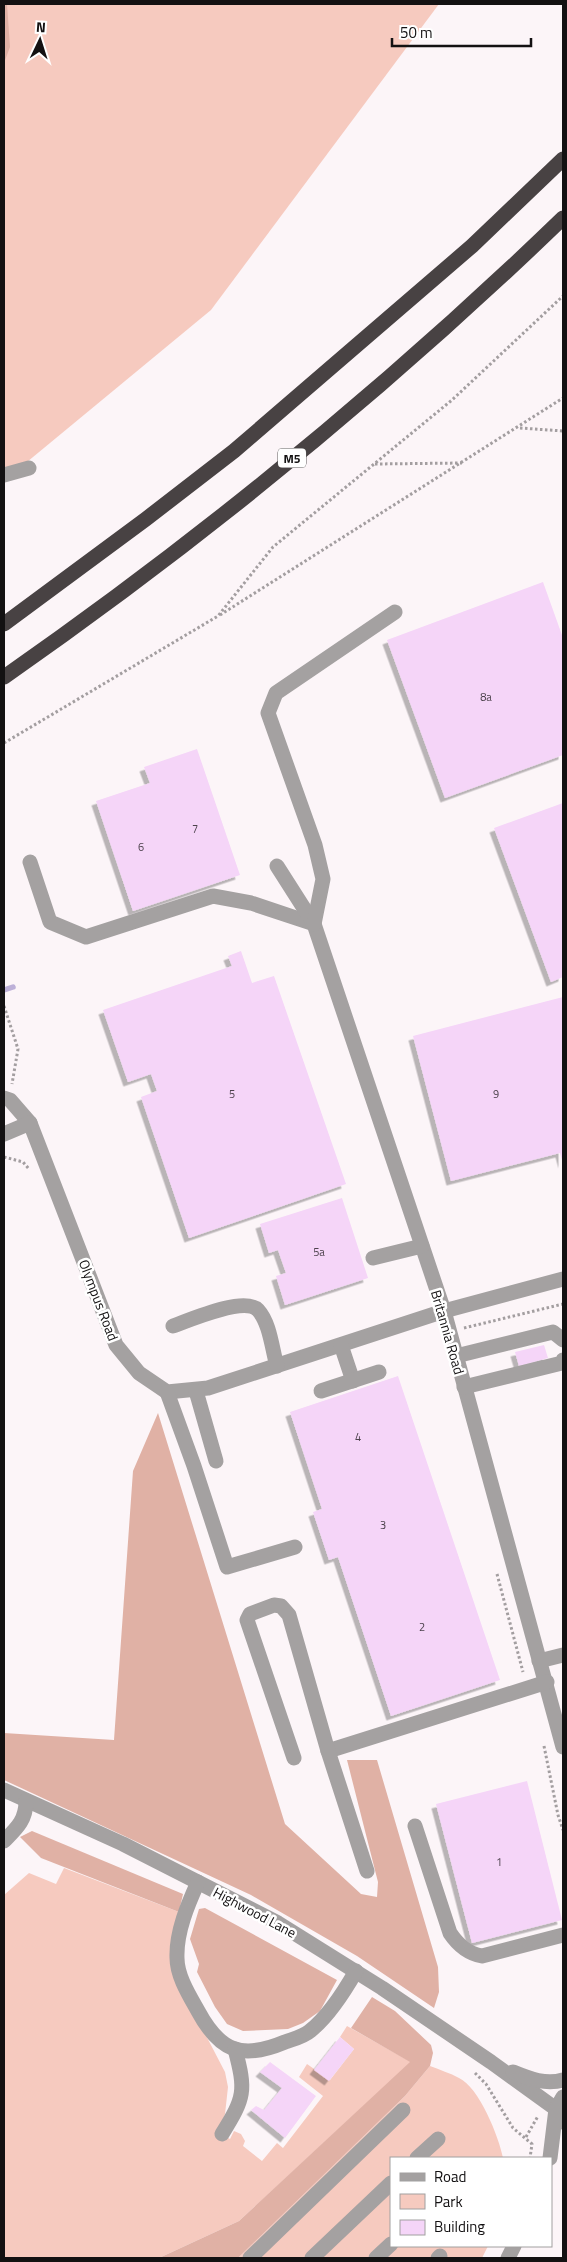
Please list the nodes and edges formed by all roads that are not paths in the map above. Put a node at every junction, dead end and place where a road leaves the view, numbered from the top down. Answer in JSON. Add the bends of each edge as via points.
{"nodes":[{"id":1,"x":563,"y":159,"type":"edge"},
{"id":2,"x":563,"y":218,"type":"edge"},
{"id":3,"x":29,"y":468,"type":"dead end"},
{"id":4,"x":4,"y":475,"type":"edge"},
{"id":5,"x":395,"y":612,"type":"dead end"},
{"id":6,"x":4,"y":624,"type":"edge"},
{"id":7,"x":4,"y":677,"type":"edge"},
{"id":8,"x":30,"y":862,"type":"dead end"},
{"id":9,"x":277,"y":866,"type":"dead end"},
{"id":10,"x":314,"y":924,"type":"junction"},
{"id":11,"x":4,"y":1098,"type":"edge"},
{"id":12,"x":30,"y":1123,"type":"junction"},
{"id":13,"x":4,"y":1134,"type":"edge"},
{"id":14,"x":422,"y":1246,"type":"junction"},
{"id":15,"x":373,"y":1258,"type":"dead end"},
{"id":16,"x":563,"y":1279,"type":"edge"},
{"id":17,"x":444,"y":1311,"type":"junction"},
{"id":18,"x":172,"y":1326,"type":"dead end"},
{"id":19,"x":563,"y":1340,"type":"edge"},
{"id":20,"x":341,"y":1345,"type":"junction"},
{"id":21,"x":456,"y":1356,"type":"junction"},
{"id":22,"x":563,"y":1360,"type":"edge"},
{"id":23,"x":277,"y":1366,"type":"junction"},
{"id":24,"x":379,"y":1372,"type":"dead end"},
{"id":25,"x":352,"y":1381,"type":"junction"},
{"id":26,"x":464,"y":1387,"type":"junction"},
{"id":27,"x":196,"y":1391,"type":"junction"},
{"id":28,"x":322,"y":1391,"type":"dead end"},
{"id":29,"x":167,"y":1392,"type":"junction"},
{"id":30,"x":216,"y":1461,"type":"dead end"},
{"id":31,"x":295,"y":1547,"type":"dead end"},
{"id":32,"x":563,"y":1655,"type":"edge"},
{"id":33,"x":539,"y":1661,"type":"junction"},
{"id":34,"x":547,"y":1682,"type":"junction"},
{"id":35,"x":563,"y":1747,"type":"edge"},
{"id":36,"x":328,"y":1751,"type":"junction"},
{"id":37,"x":294,"y":1758,"type":"dead end"},
{"id":38,"x":4,"y":1790,"type":"edge"},
{"id":39,"x":26,"y":1801,"type":"junction"},
{"id":40,"x":415,"y":1826,"type":"dead end"},
{"id":41,"x":4,"y":1841,"type":"edge"},
{"id":42,"x":367,"y":1871,"type":"dead end"},
{"id":43,"x":198,"y":1882,"type":"junction"},
{"id":44,"x":563,"y":1935,"type":"edge"},
{"id":45,"x":356,"y":1971,"type":"junction"},
{"id":46,"x":235,"y":2049,"type":"junction"},
{"id":47,"x":491,"y":2062,"type":"junction"},
{"id":48,"x":563,"y":2080,"type":"edge"},
{"id":49,"x":561,"y":2109,"type":"edge"},
{"id":50,"x":403,"y":2110,"type":"dead end"},
{"id":51,"x":222,"y":2134,"type":"dead end"},
{"id":52,"x":438,"y":2139,"type":"dead end"},
{"id":53,"x":563,"y":2142,"type":"edge"},
{"id":54,"x":418,"y":2157,"type":"edge"},
{"id":55,"x":550,"y":2157,"type":"edge"},
{"id":56,"x":551,"y":2157,"type":"edge"},
{"id":57,"x":390,"y":2185,"type":"edge"},
{"id":58,"x":390,"y":2245,"type":"edge"},
{"id":59,"x":250,"y":2258,"type":"edge"},
{"id":60,"x":312,"y":2258,"type":"edge"},
{"id":61,"x":376,"y":2258,"type":"edge"}],
"edges":[{"from":1,"to":6,"type":"highway","via":[[472,246],[234,451]]},
{"from":2,"to":7,"type":"highway","number":"M5","via":[[500,280],[265,482],[110,602]]},
{"from":3,"to":4,"type":"street"},
{"from":5,"to":10,"type":"street","via":[[276,693],[268,713],[316,846],[323,880]]},
{"from":8,"to":10,"type":"street","via":[[50,922],[86,937],[213,896],[251,903]]},
{"from":9,"to":10,"type":"street","name":"Britannia Road"},
{"from":10,"to":14,"type":"street","name":"Britannia Road"},
{"from":11,"to":12,"type":"street","name":"Olympus Road","via":[[10,1100]]},
{"from":12,"to":13,"type":"street"},
{"from":12,"to":29,"type":"street","name":"Olympus Road","via":[[116,1345],[138,1373]]},
{"from":14,"to":15,"type":"street"},
{"from":14,"to":17,"type":"street","name":"Britannia Road"},
{"from":16,"to":17,"type":"street"},
{"from":17,"to":20,"type":"street"},
{"from":17,"to":21,"type":"street","name":"Britannia Road"},
{"from":18,"to":23,"type":"street","via":[[248,1304],[258,1310],[264,1322]]},
{"from":19,"to":21,"type":"street","via":[[553,1332]]},
{"from":20,"to":23,"type":"street"},
{"from":20,"to":25,"type":"street"},
{"from":21,"to":26,"type":"street","name":"Britannia Road"},
{"from":22,"to":26,"type":"street"},
{"from":23,"to":27,"type":"street"},
{"from":24,"to":25,"type":"street"},
{"from":25,"to":28,"type":"street"},
{"from":26,"to":33,"type":"street","name":"Britannia Road"},
{"from":27,"to":29,"type":"street"},
{"from":27,"to":30,"type":"street"},
{"from":29,"to":31,"type":"street","via":[[227,1567]]},
{"from":32,"to":33,"type":"street"},
{"from":33,"to":34,"type":"street","name":"Britannia Road"},
{"from":34,"to":35,"type":"street","name":"Britannia Road"},
{"from":34,"to":36,"type":"street"},
{"from":36,"to":37,"type":"street","via":[[289,1615],[281,1606],[274,1604],[250,1614],[247,1620]]},
{"from":36,"to":42,"type":"street"},
{"from":38,"to":39,"type":"street","name":"Highwood Lane"},
{"from":39,"to":41,"type":"street","via":[[21,1824]]},
{"from":39,"to":43,"type":"street","name":"Highwood Lane"},
{"from":40,"to":44,"type":"street","via":[[450,1933],[458,1945],[482,1956]]},
{"from":43,"to":45,"type":"street","name":"Highwood Lane","via":[[278,1922]]},
{"from":43,"to":46,"type":"street","via":[[182,1924],[176,1959],[182,1979],[209,2031]]},
{"from":45,"to":46,"type":"street","via":[[327,2015],[308,2033],[271,2048],[249,2052]]},
{"from":45,"to":47,"type":"street","name":"Highwood Lane"},
{"from":46,"to":51,"type":"street","via":[[243,2088],[240,2106]]},
{"from":47,"to":48,"type":"street","name":"Highwood Lane","via":[[538,2081]]},
{"from":47,"to":49,"type":"street","name":"Highwood Lane"},
{"from":49,"to":55,"type":"street"},
{"from":50,"to":59,"type":"street"},
{"from":52,"to":54,"type":"street"},
{"from":53,"to":56,"type":"street"},
{"from":57,"to":60,"type":"street"},
{"from":58,"to":61,"type":"street"}]}
